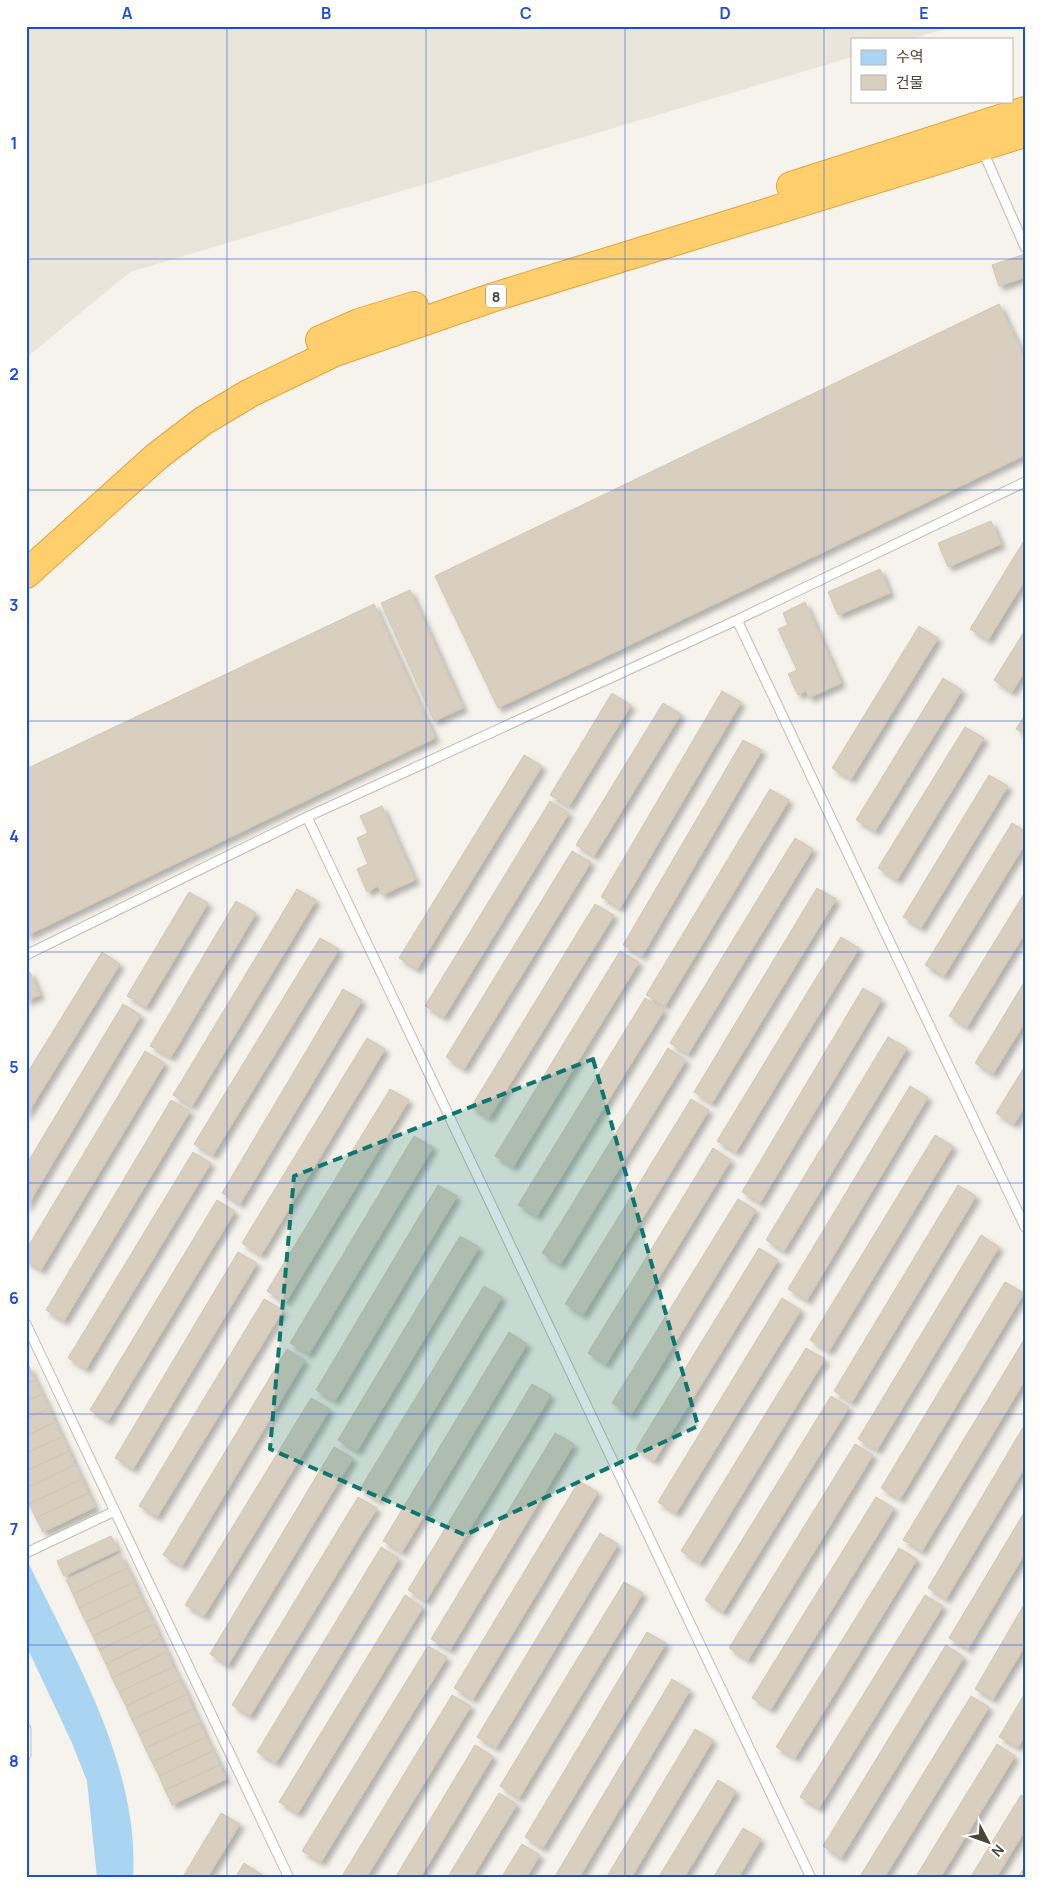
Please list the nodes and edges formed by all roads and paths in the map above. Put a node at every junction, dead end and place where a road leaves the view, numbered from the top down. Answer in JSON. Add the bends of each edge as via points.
{"nodes":[{"id":1,"x":1025,"y":111,"type":"edge"},
{"id":2,"x":1025,"y":133,"type":"edge"},
{"id":3,"x":977,"y":138,"type":"junction"},
{"id":4,"x":1025,"y":247,"type":"edge"},
{"id":5,"x":1025,"y":482,"type":"edge"},
{"id":6,"x":26,"y":549,"type":"edge"},
{"id":7,"x":26,"y":574,"type":"edge"},
{"id":8,"x":737,"y":620,"type":"junction"},
{"id":9,"x":307,"y":817,"type":"junction"},
{"id":10,"x":26,"y":955,"type":"edge"},
{"id":11,"x":1025,"y":1227,"type":"edge"},
{"id":12,"x":26,"y":1324,"type":"edge"},
{"id":13,"x":115,"y":1511,"type":"junction"},
{"id":14,"x":30,"y":1551,"type":"edge"},
{"id":15,"x":26,"y":1729,"type":"edge"},
{"id":16,"x":26,"y":1755,"type":"edge"},
{"id":17,"x":289,"y":1878,"type":"edge"},
{"id":18,"x":811,"y":1878,"type":"edge"}],
"edges":[{"from":1,"to":3,"type":"highway","number":"8"},
{"from":2,"to":3,"type":"highway","number":"8"},
{"from":3,"to":4,"type":"lane"},
{"from":3,"to":6,"type":"highway","number":"8","via":[[360,323],[287,355],[192,410],[155,436]]},
{"from":3,"to":7,"type":"highway","number":"8","via":[[335,352],[250,393],[203,421],[156,456]]},
{"from":5,"to":8,"type":"lane"},
{"from":8,"to":9,"type":"lane"},
{"from":8,"to":11,"type":"lane"},
{"from":9,"to":10,"type":"lane"},
{"from":9,"to":18,"type":"lane"},
{"from":12,"to":13,"type":"lane"},
{"from":13,"to":14,"type":"lane"},
{"from":13,"to":17,"type":"lane"},
{"from":15,"to":16,"type":"lane"}]}
